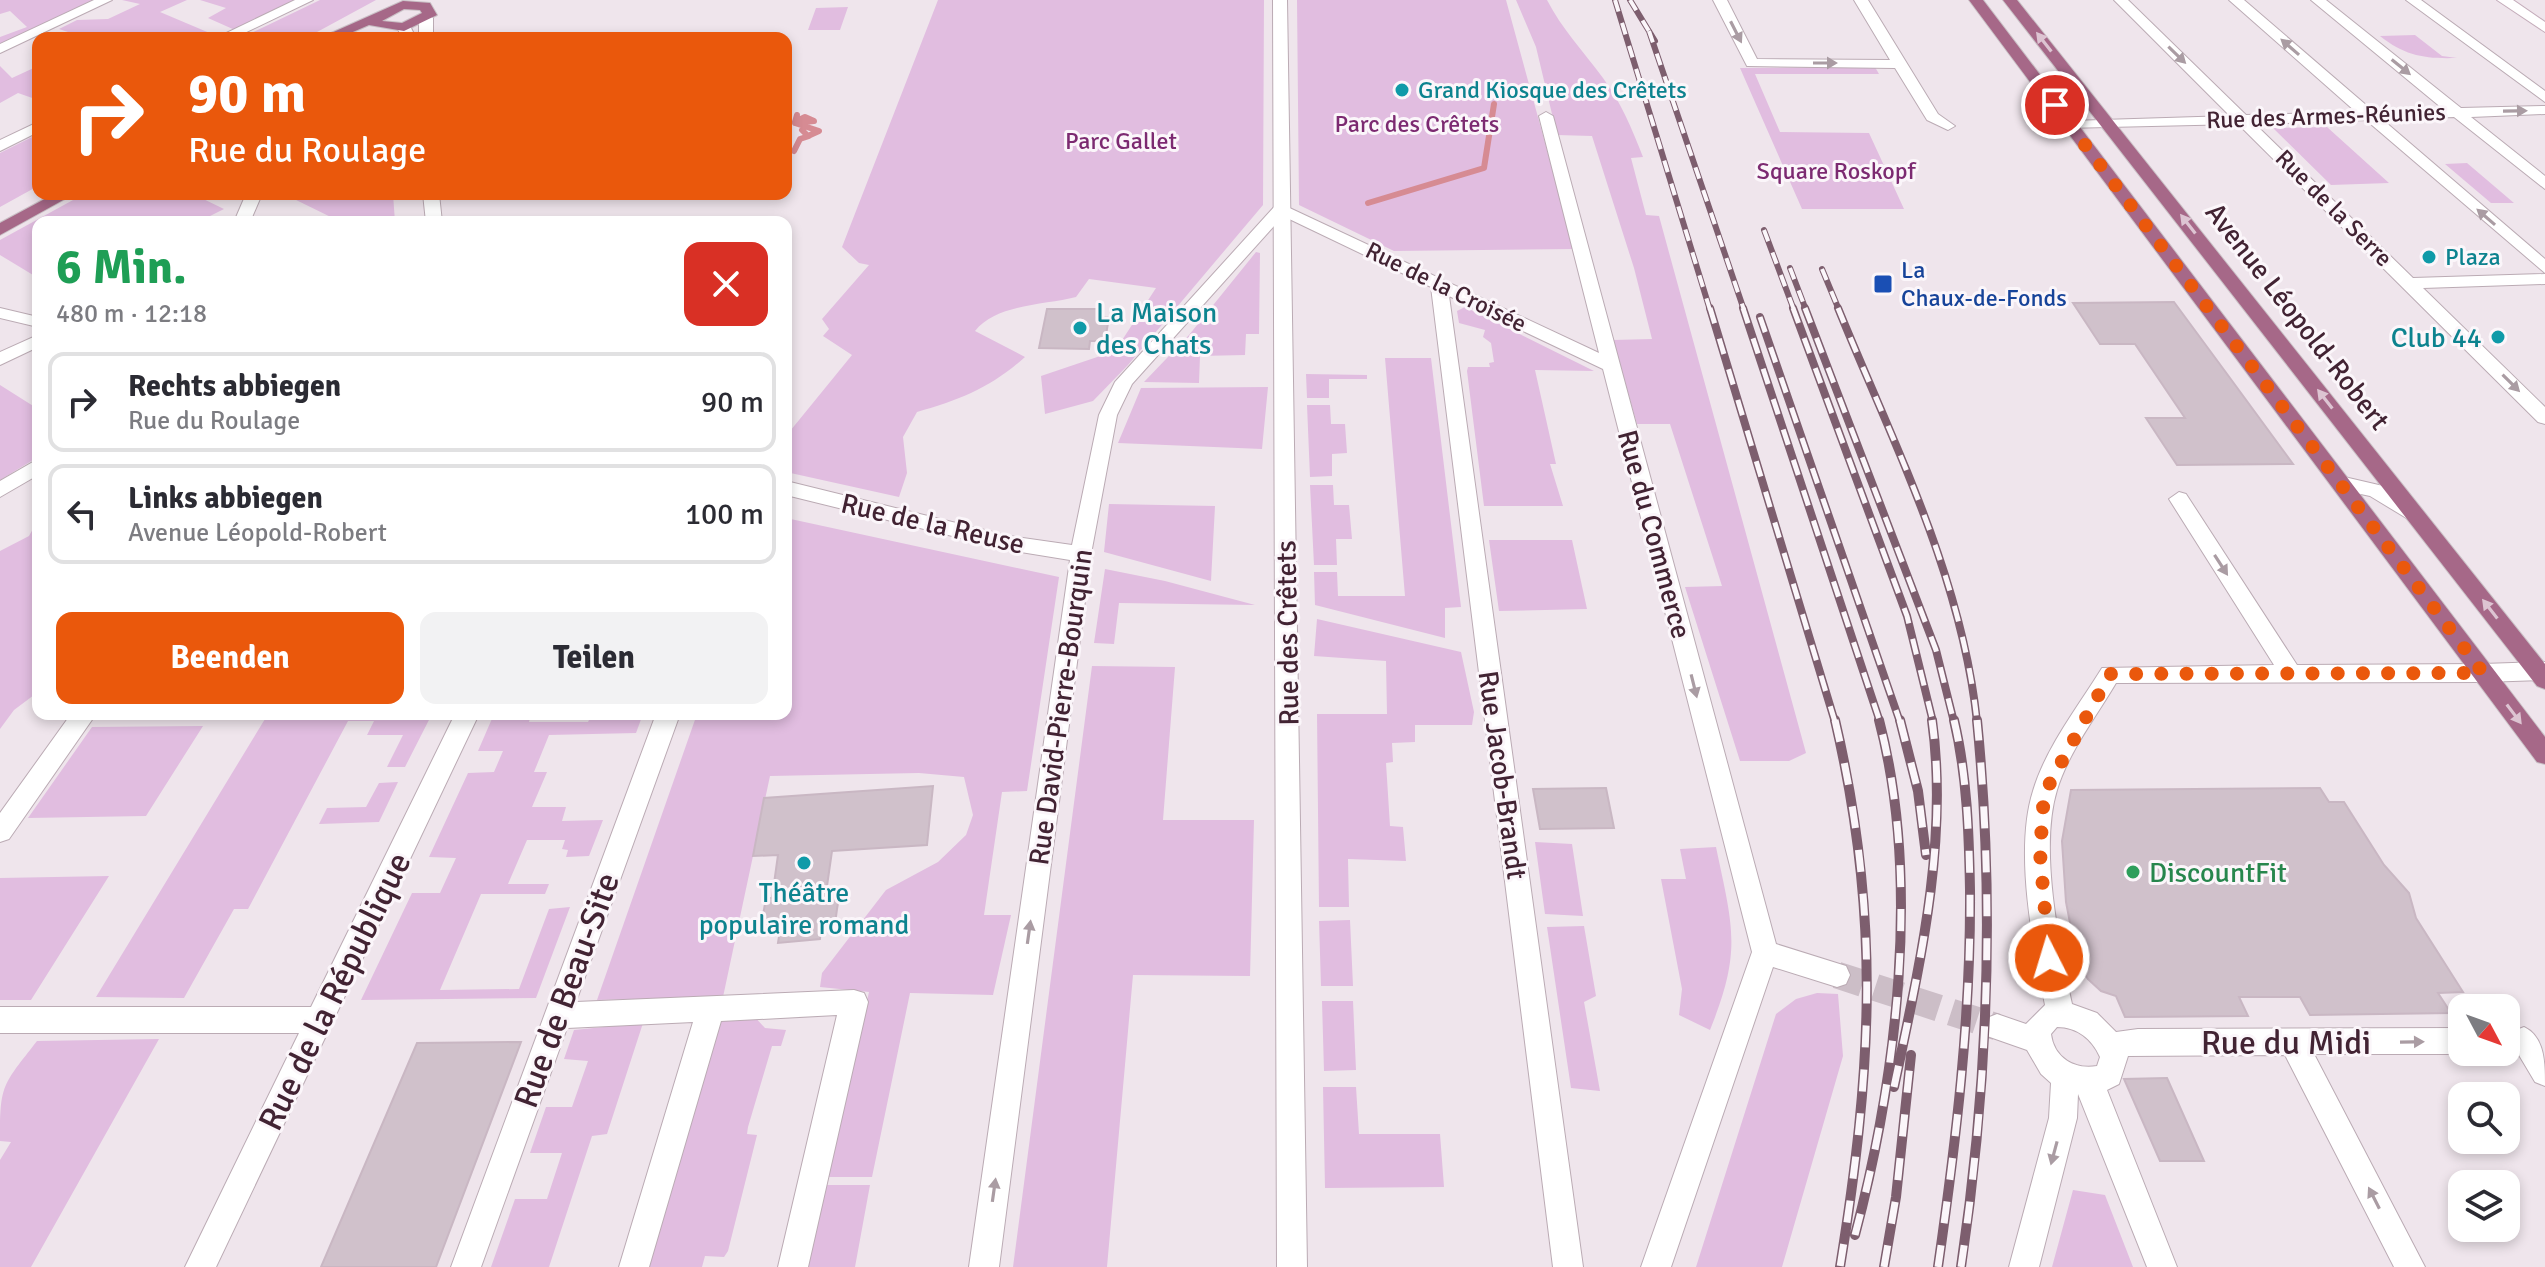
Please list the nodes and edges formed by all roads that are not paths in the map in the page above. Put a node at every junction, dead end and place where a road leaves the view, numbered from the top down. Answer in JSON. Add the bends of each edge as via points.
{"nodes":[{"id":1,"x":105,"y":0,"type":"edge"},
{"id":2,"x":306,"y":0,"type":"edge"},
{"id":3,"x":1280,"y":0,"type":"edge"},
{"id":4,"x":1720,"y":0,"type":"edge"},
{"id":5,"x":1861,"y":0,"type":"edge"},
{"id":6,"x":1976,"y":0,"type":"edge"},
{"id":7,"x":2010,"y":0,"type":"edge"},
{"id":8,"x":2121,"y":0,"type":"edge"},
{"id":9,"x":2236,"y":0,"type":"edge"},
{"id":10,"x":2318,"y":0,"type":"edge"},
{"id":11,"x":2413,"y":0,"type":"edge"},
{"id":12,"x":2504,"y":0,"type":"edge"},
{"id":13,"x":414,"y":2,"type":"edge"},
{"id":14,"x":394,"y":3,"type":"edge"},
{"id":15,"x":432,"y":12,"type":"junction"},
{"id":16,"x":380,"y":23,"type":"junction"},
{"id":17,"x":2545,"y":28,"type":"edge"},
{"id":18,"x":36,"y":32,"type":"edge"},
{"id":19,"x":236,"y":32,"type":"edge"},
{"id":20,"x":348,"y":32,"type":"edge"},
{"id":21,"x":368,"y":32,"type":"edge"},
{"id":22,"x":407,"y":32,"type":"edge"},
{"id":23,"x":427,"y":32,"type":"edge"},
{"id":24,"x":32,"y":34,"type":"edge"},
{"id":25,"x":0,"y":49,"type":"edge"},
{"id":26,"x":1899,"y":64,"type":"junction"},
{"id":27,"x":2545,"y":98,"type":"edge"},
{"id":28,"x":2545,"y":110,"type":"edge"},
{"id":29,"x":2457,"y":113,"type":"junction"},
{"id":30,"x":2369,"y":115,"type":"junction"},
{"id":31,"x":1546,"y":116,"type":"dead end"},
{"id":32,"x":2244,"y":119,"type":"junction"},
{"id":33,"x":2107,"y":122,"type":"junction"},
{"id":34,"x":2070,"y":125,"type":"junction"},
{"id":35,"x":1948,"y":126,"type":"dead end"},
{"id":36,"x":32,"y":129,"type":"edge"},
{"id":37,"x":0,"y":146,"type":"edge"},
{"id":38,"x":2545,"y":184,"type":"edge"},
{"id":39,"x":33,"y":200,"type":"edge"},
{"id":40,"x":55,"y":200,"type":"edge"},
{"id":41,"x":1281,"y":209,"type":"junction"},
{"id":42,"x":0,"y":219,"type":"edge"},
{"id":43,"x":0,"y":230,"type":"edge"},
{"id":44,"x":2545,"y":268,"type":"edge"},
{"id":45,"x":2545,"y":279,"type":"edge"},
{"id":46,"x":2411,"y":283,"type":"junction"},
{"id":47,"x":1439,"y":284,"type":"junction"},
{"id":48,"x":0,"y":313,"type":"edge"},
{"id":49,"x":32,"y":321,"type":"edge"},
{"id":50,"x":32,"y":343,"type":"edge"},
{"id":51,"x":0,"y":359,"type":"edge"},
{"id":52,"x":1611,"y":366,"type":"junction"},
{"id":53,"x":2545,"y":418,"type":"edge"},
{"id":54,"x":32,"y":470,"type":"edge"},
{"id":55,"x":2340,"y":483,"type":"junction"},
{"id":56,"x":792,"y":489,"type":"edge"},
{"id":57,"x":0,"y":490,"type":"edge"},
{"id":58,"x":2179,"y":499,"type":"dead end"},
{"id":59,"x":2416,"y":515,"type":"junction"},
{"id":60,"x":1081,"y":554,"type":"junction"},
{"id":61,"x":2483,"y":673,"type":"junction"},
{"id":62,"x":2543,"y":674,"type":"edge"},
{"id":63,"x":2292,"y":675,"type":"junction"},
{"id":64,"x":80,"y":720,"type":"edge"},
{"id":65,"x":464,"y":720,"type":"edge"},
{"id":66,"x":666,"y":720,"type":"edge"},
{"id":67,"x":2545,"y":755,"type":"edge"},
{"id":68,"x":0,"y":832,"type":"edge"},
{"id":69,"x":1765,"y":952,"type":"junction"},
{"id":70,"x":1837,"y":975,"type":"tunnel mouth"},
{"id":71,"x":711,"y":1009,"type":"junction"},
{"id":72,"x":2061,"y":1014,"type":"junction"},
{"id":73,"x":557,"y":1016,"type":"junction"},
{"id":74,"x":0,"y":1020,"type":"edge"},
{"id":75,"x":320,"y":1020,"type":"junction"},
{"id":76,"x":1997,"y":1027,"type":"tunnel mouth"},
{"id":77,"x":2036,"y":1040,"type":"junction"},
{"id":78,"x":2525,"y":1040,"type":"edge"},
{"id":79,"x":2448,"y":1041,"type":"edge"},
{"id":80,"x":2294,"y":1044,"type":"junction"},
{"id":81,"x":2110,"y":1046,"type":"junction"},
{"id":82,"x":2545,"y":1073,"type":"edge"},
{"id":83,"x":2077,"y":1080,"type":"junction"},
{"id":84,"x":200,"y":1267,"type":"edge"},
{"id":85,"x":466,"y":1267,"type":"edge"},
{"id":86,"x":634,"y":1267,"type":"edge"},
{"id":87,"x":793,"y":1267,"type":"edge"},
{"id":88,"x":984,"y":1267,"type":"edge"},
{"id":89,"x":1292,"y":1267,"type":"edge"},
{"id":90,"x":1568,"y":1267,"type":"edge"},
{"id":91,"x":1656,"y":1267,"type":"edge"},
{"id":92,"x":2024,"y":1267,"type":"edge"},
{"id":93,"x":2162,"y":1267,"type":"edge"},
{"id":94,"x":2410,"y":1267,"type":"edge"}],
"edges":[{"from":1,"to":18,"type":"street"},
{"from":2,"to":19,"type":"street"},
{"from":3,"to":41,"type":"street","name":"Rue des Crêtets"},
{"from":4,"to":26,"type":"street","one_way":true,"via":[[1752,63]]},
{"from":5,"to":26,"type":"street"},
{"from":6,"to":34,"type":"main road"},
{"from":33,"to":7,"type":"main road","name":"Avenue Léopold-Robert","one_way":true},
{"from":8,"to":32,"type":"street","name":"Rue de la Serre","one_way":true},
{"from":30,"to":9,"type":"street","one_way":true},
{"from":10,"to":29,"type":"street","one_way":true},
{"from":11,"to":27,"type":"street"},
{"from":12,"to":17,"type":"street"},
{"from":13,"to":14,"type":"main road"},
{"from":13,"to":15,"type":"main road"},
{"from":14,"to":16,"type":"main road"},
{"from":15,"to":22,"type":"main road"},
{"from":15,"to":23,"type":"street"},
{"from":16,"to":20,"type":"main road"},
{"from":16,"to":21,"type":"main road"},
{"from":16,"to":22,"type":"main road"},
{"from":24,"to":25,"type":"street"},
{"from":26,"to":35,"type":"street","via":[[1932,117]]},
{"from":29,"to":28,"type":"street","name":"Rue des Armes-Réunies","one_way":true},
{"from":29,"to":30,"type":"street","name":"Rue des Armes-Réunies"},
{"from":29,"to":38,"type":"street"},
{"from":30,"to":32,"type":"street","name":"Rue des Armes-Réunies"},
{"from":44,"to":30,"type":"street","one_way":true},
{"from":31,"to":52,"type":"street","name":"Rue du Commerce"},
{"from":32,"to":33,"type":"street","name":"Rue des Armes-Réunies"},
{"from":32,"to":46,"type":"street","name":"Rue de la Serre"},
{"from":33,"to":34,"type":"street","name":"Rue des Armes-Réunies"},
{"from":59,"to":33,"type":"main road","name":"Avenue Léopold-Robert","one_way":true},
{"from":34,"to":55,"type":"main road"},
{"from":36,"to":37,"type":"street"},
{"from":39,"to":42,"type":"main road"},
{"from":40,"to":43,"type":"main road"},
{"from":41,"to":47,"type":"street","name":"Rue de la Croisée"},
{"from":41,"to":60,"type":"street","name":"Rue David-Pierre-Bourquin","via":[[1124,382],[1108,415]]},
{"from":41,"to":89,"type":"street","name":"Rue des Crêtets"},
{"from":45,"to":46,"type":"street"},
{"from":46,"to":53,"type":"street","name":"Rue de la Serre","one_way":true},
{"from":47,"to":52,"type":"street","name":"Rue de la Croisée"},
{"from":47,"to":90,"type":"street","name":"Rue Jacob-Brandt"},
{"from":48,"to":49,"type":"street"},
{"from":50,"to":51,"type":"street"},
{"from":52,"to":69,"type":"street","name":"Rue du Commerce","one_way":true},
{"from":54,"to":57,"type":"street"},
{"from":55,"to":59,"type":"street","via":[[2376,491]]},
{"from":55,"to":61,"type":"main road"},
{"from":56,"to":60,"type":"street","name":"Rue de la Reuse","via":[[1009,543]]},
{"from":58,"to":63,"type":"street","one_way":true},
{"from":62,"to":59,"type":"main road","name":"Avenue Léopold-Robert","one_way":true},
{"from":88,"to":60,"type":"street","name":"Rue David-Pierre-Bourquin","one_way":true},
{"from":61,"to":62,"type":"street","name":"Avenue Léopold-Robert"},
{"from":61,"to":63,"type":"street","name":"Avenue Léopold-Robert"},
{"from":61,"to":67,"type":"main road","one_way":true},
{"from":63,"to":72,"type":"street","name":"Avenue Léopold-Robert","via":[[2110,674],[2044,794],[2040,853],[2049,958]]},
{"from":64,"to":68,"type":"street"},
{"from":65,"to":75,"type":"street","name":"Rue de la République"},
{"from":66,"to":73,"type":"street","name":"Rue de Beau-Site"},
{"from":69,"to":70,"type":"street"},
{"from":69,"to":91,"type":"street"},
{"from":71,"to":73,"type":"street"},
{"from":71,"to":86,"type":"street"},
{"from":71,"to":87,"type":"street","via":[[854,1002]]},
{"from":72,"to":77,"type":"street","via":[[2042,1021]]},
{"from":72,"to":81,"type":"street","via":[[2095,1027]]},
{"from":73,"to":85,"type":"street","name":"Rue de Beau-Site"},
{"from":74,"to":75,"type":"street"},
{"from":75,"to":84,"type":"street","name":"Rue de la République"},
{"from":76,"to":77,"type":"street"},
{"from":77,"to":83,"type":"street","via":[[2045,1060]]},
{"from":78,"to":82,"type":"street"},
{"from":80,"to":79,"type":"street","name":"Rue du Midi","one_way":true},
{"from":80,"to":81,"type":"street","name":"Rue du Midi"},
{"from":94,"to":80,"type":"street","one_way":true},
{"from":81,"to":83,"type":"street","via":[[2114,1057],[2109,1075]]},
{"from":83,"to":92,"type":"street","one_way":true},
{"from":83,"to":93,"type":"street"}]}
